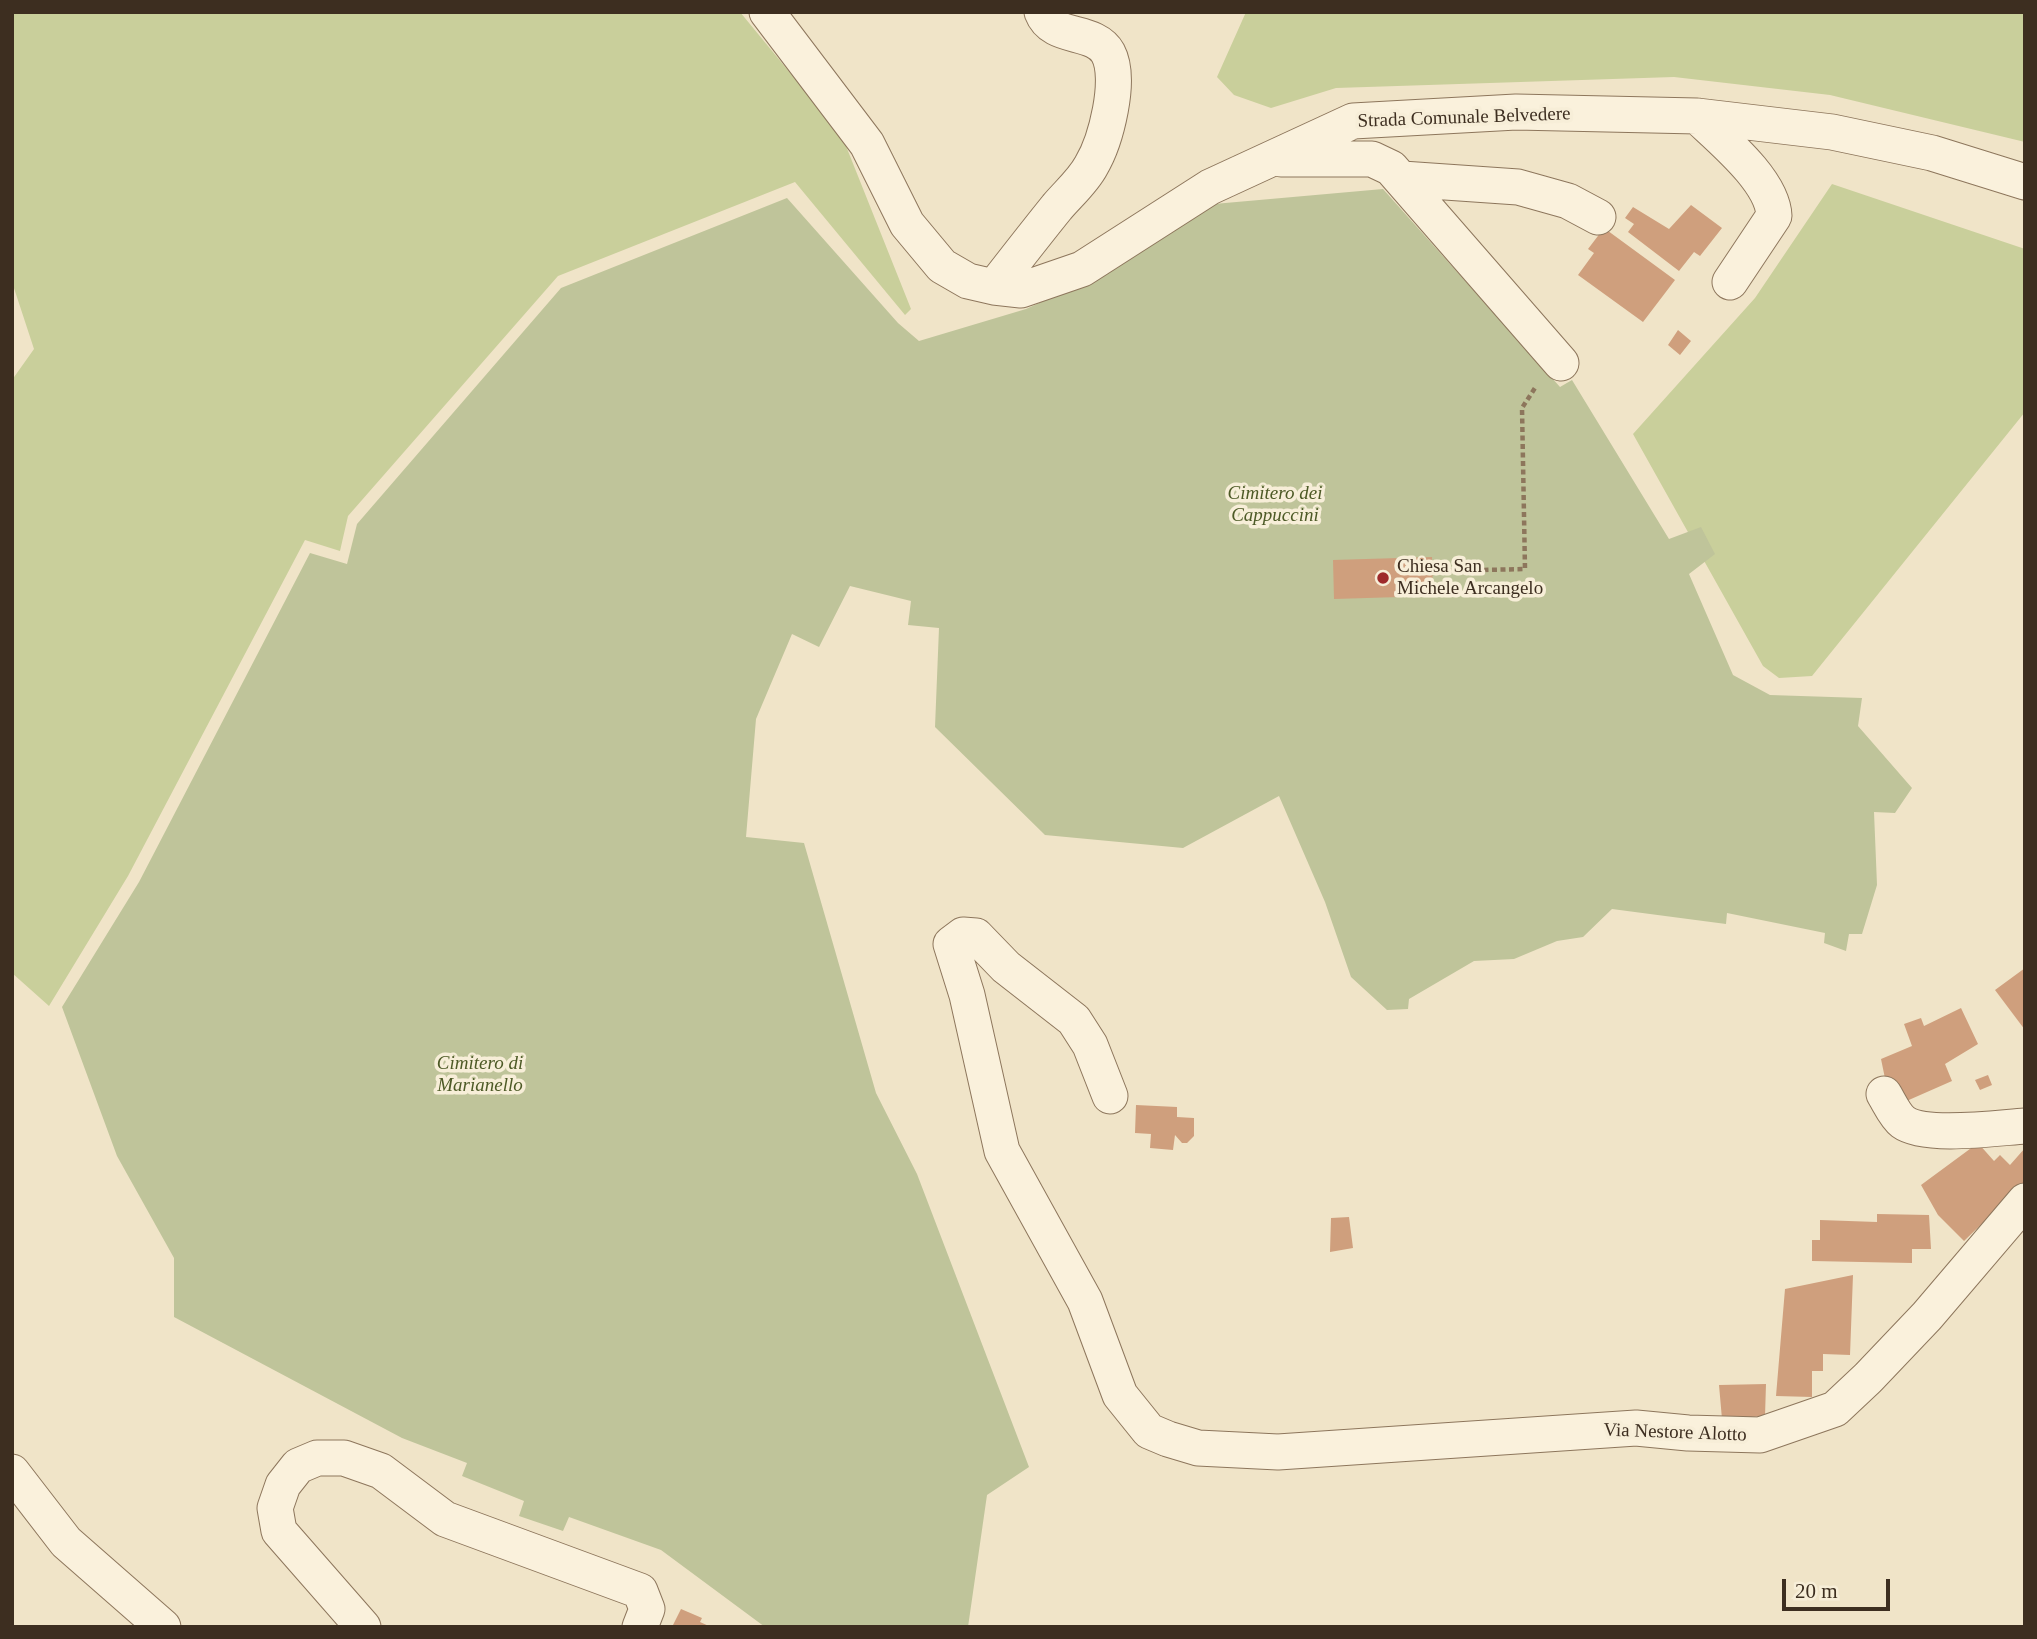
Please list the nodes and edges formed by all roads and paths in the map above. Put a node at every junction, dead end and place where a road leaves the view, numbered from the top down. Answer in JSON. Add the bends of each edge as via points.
{"nodes":[{"id":1,"x":767,"y":12,"type":"edge"},
{"id":2,"x":1042,"y":12,"type":"edge"},
{"id":3,"x":1697,"y":116,"type":"junction"},
{"id":4,"x":1272,"y":159,"type":"junction"},
{"id":5,"x":1402,"y":179,"type":"junction"},
{"id":6,"x":2025,"y":182,"type":"edge"},
{"id":7,"x":1598,"y":216,"type":"dead end"},
{"id":8,"x":1730,"y":282,"type":"dead end"},
{"id":9,"x":994,"y":287,"type":"junction"},
{"id":10,"x":1561,"y":363,"type":"joint"},
{"id":11,"x":1441,"y":571,"type":"dead end"},
{"id":12,"x":1884,"y":1094,"type":"dead end"},
{"id":13,"x":1110,"y":1096,"type":"dead end"},
{"id":14,"x":2025,"y":1126,"type":"edge"},
{"id":15,"x":2025,"y":1201,"type":"edge"},
{"id":16,"x":12,"y":1472,"type":"edge"},
{"id":17,"x":163,"y":1627,"type":"edge"},
{"id":18,"x":363,"y":1627,"type":"edge"},
{"id":19,"x":640,"y":1627,"type":"edge"}],
"edges":[{"from":1,"to":9,"type":"street","name":"Strada Comunale Belvedere","via":[[867,144],[907,224],[942,267],[968,281]]},
{"from":2,"to":9,"type":"street","via":[[1051,26],[1089,38],[1107,51],[1114,72],[1112,109],[1092,166]]},
{"from":3,"to":4,"type":"street","name":"Strada Comunale Belvedere","via":[[1516,113],[1353,121]]},
{"from":3,"to":6,"type":"street","name":"Strada Comunale Belvedere","via":[[1844,135],[1932,153]]},
{"from":3,"to":8,"type":"street","via":[[1743,159],[1773,203],[1774,216]]},
{"from":4,"to":5,"type":"street","via":[[1372,159]]},
{"from":4,"to":9,"type":"street","name":"Strada Comunale Belvedere","via":[[1210,187],[1083,269],[1021,290]]},
{"from":5,"to":7,"type":"street","via":[[1518,187],[1568,201]]},
{"from":5,"to":10,"type":"street"},
{"from":10,"to":11,"type":"path","via":[[1532,391],[1522,408],[1525,569]]},
{"from":12,"to":14,"type":"street","via":[[1902,1121],[1920,1130]]},
{"from":13,"to":15,"type":"street","name":"Via Nestore Alotto","via":[[1090,1045],[1074,1020],[1006,967],[976,936],[962,935],[951,944],[1002,1151],[1084,1301],[1120,1395],[1149,1431],[1198,1448],[1278,1452],[1636,1427],[1760,1435],[1835,1409],[1927,1316]]},
{"from":16,"to":17,"type":"street","via":[[66,1542]]},
{"from":18,"to":19,"type":"street","via":[[279,1531],[275,1508],[283,1485],[298,1466],[317,1458],[344,1458],[381,1471],[445,1519],[640,1591],[647,1609]]}]}
